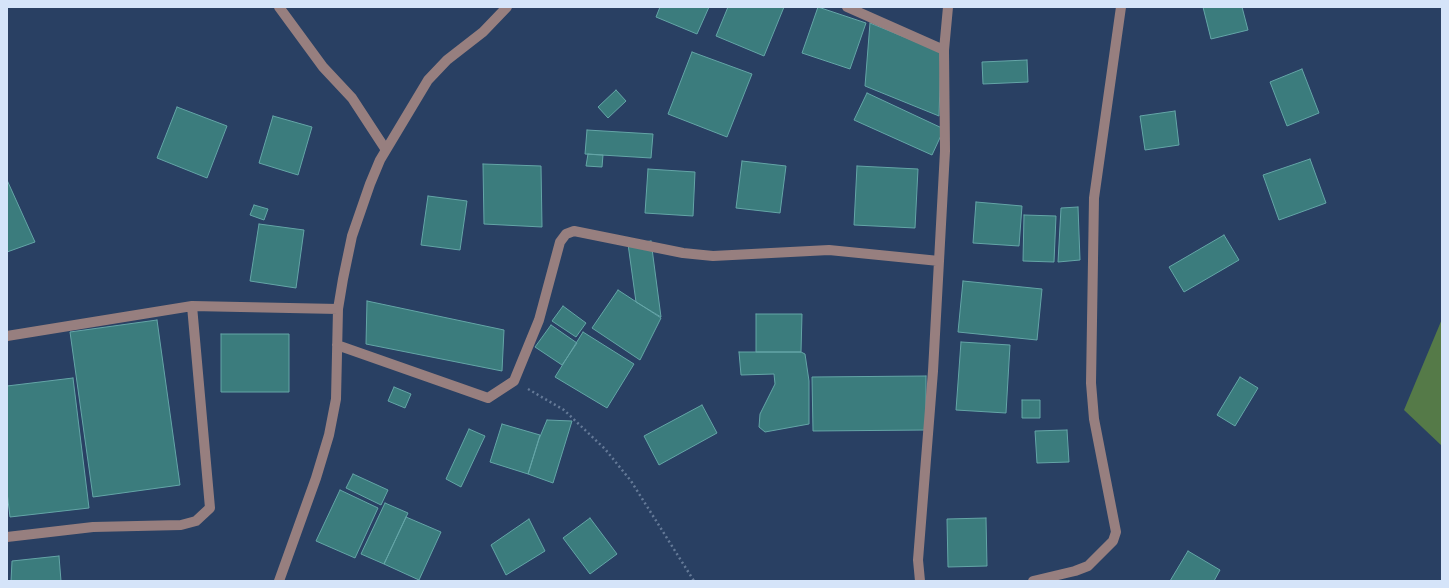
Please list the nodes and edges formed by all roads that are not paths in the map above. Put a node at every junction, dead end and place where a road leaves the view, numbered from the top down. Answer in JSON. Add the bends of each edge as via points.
{"nodes":[{"id":1,"x":279,"y":7,"type":"edge"},
{"id":2,"x":507,"y":7,"type":"edge"},
{"id":3,"x":847,"y":7,"type":"edge"},
{"id":4,"x":948,"y":7,"type":"edge"},
{"id":5,"x":1120,"y":7,"type":"edge"},
{"id":6,"x":944,"y":50,"type":"junction"},
{"id":7,"x":386,"y":150,"type":"junction"},
{"id":8,"x":939,"y":261,"type":"junction"},
{"id":9,"x":192,"y":306,"type":"junction"},
{"id":10,"x":338,"y":309,"type":"junction"},
{"id":11,"x":7,"y":336,"type":"edge"},
{"id":12,"x":337,"y":345,"type":"junction"},
{"id":13,"x":7,"y":537,"type":"edge"},
{"id":14,"x":279,"y":581,"type":"edge"},
{"id":15,"x":920,"y":581,"type":"edge"},
{"id":16,"x":1033,"y":581,"type":"edge"}],
"edges":[{"from":1,"to":7,"type":"street","via":[[323,67],[352,98]]},
{"from":2,"to":7,"type":"street","via":[[483,32],[447,60],[428,80]]},
{"from":3,"to":6,"type":"street"},
{"from":4,"to":6,"type":"street"},
{"from":5,"to":16,"type":"street","via":[[1094,198],[1091,383],[1094,419],[1116,532],[1113,541],[1088,566],[1075,572]]},
{"from":6,"to":8,"type":"street","via":[[945,151]]},
{"from":7,"to":10,"type":"street","via":[[370,184],[352,236]]},
{"from":8,"to":12,"type":"street","via":[[829,250],[713,256],[683,253],[574,231],[566,234],[560,242],[539,320],[514,380],[488,398]]},
{"from":8,"to":15,"type":"street","via":[[918,560]]},
{"from":9,"to":10,"type":"street"},
{"from":9,"to":11,"type":"street"},
{"from":9,"to":13,"type":"street","via":[[210,508],[196,521],[181,525],[93,527]]},
{"from":10,"to":12,"type":"street"},
{"from":12,"to":14,"type":"street","via":[[336,399],[329,435]]}]}
